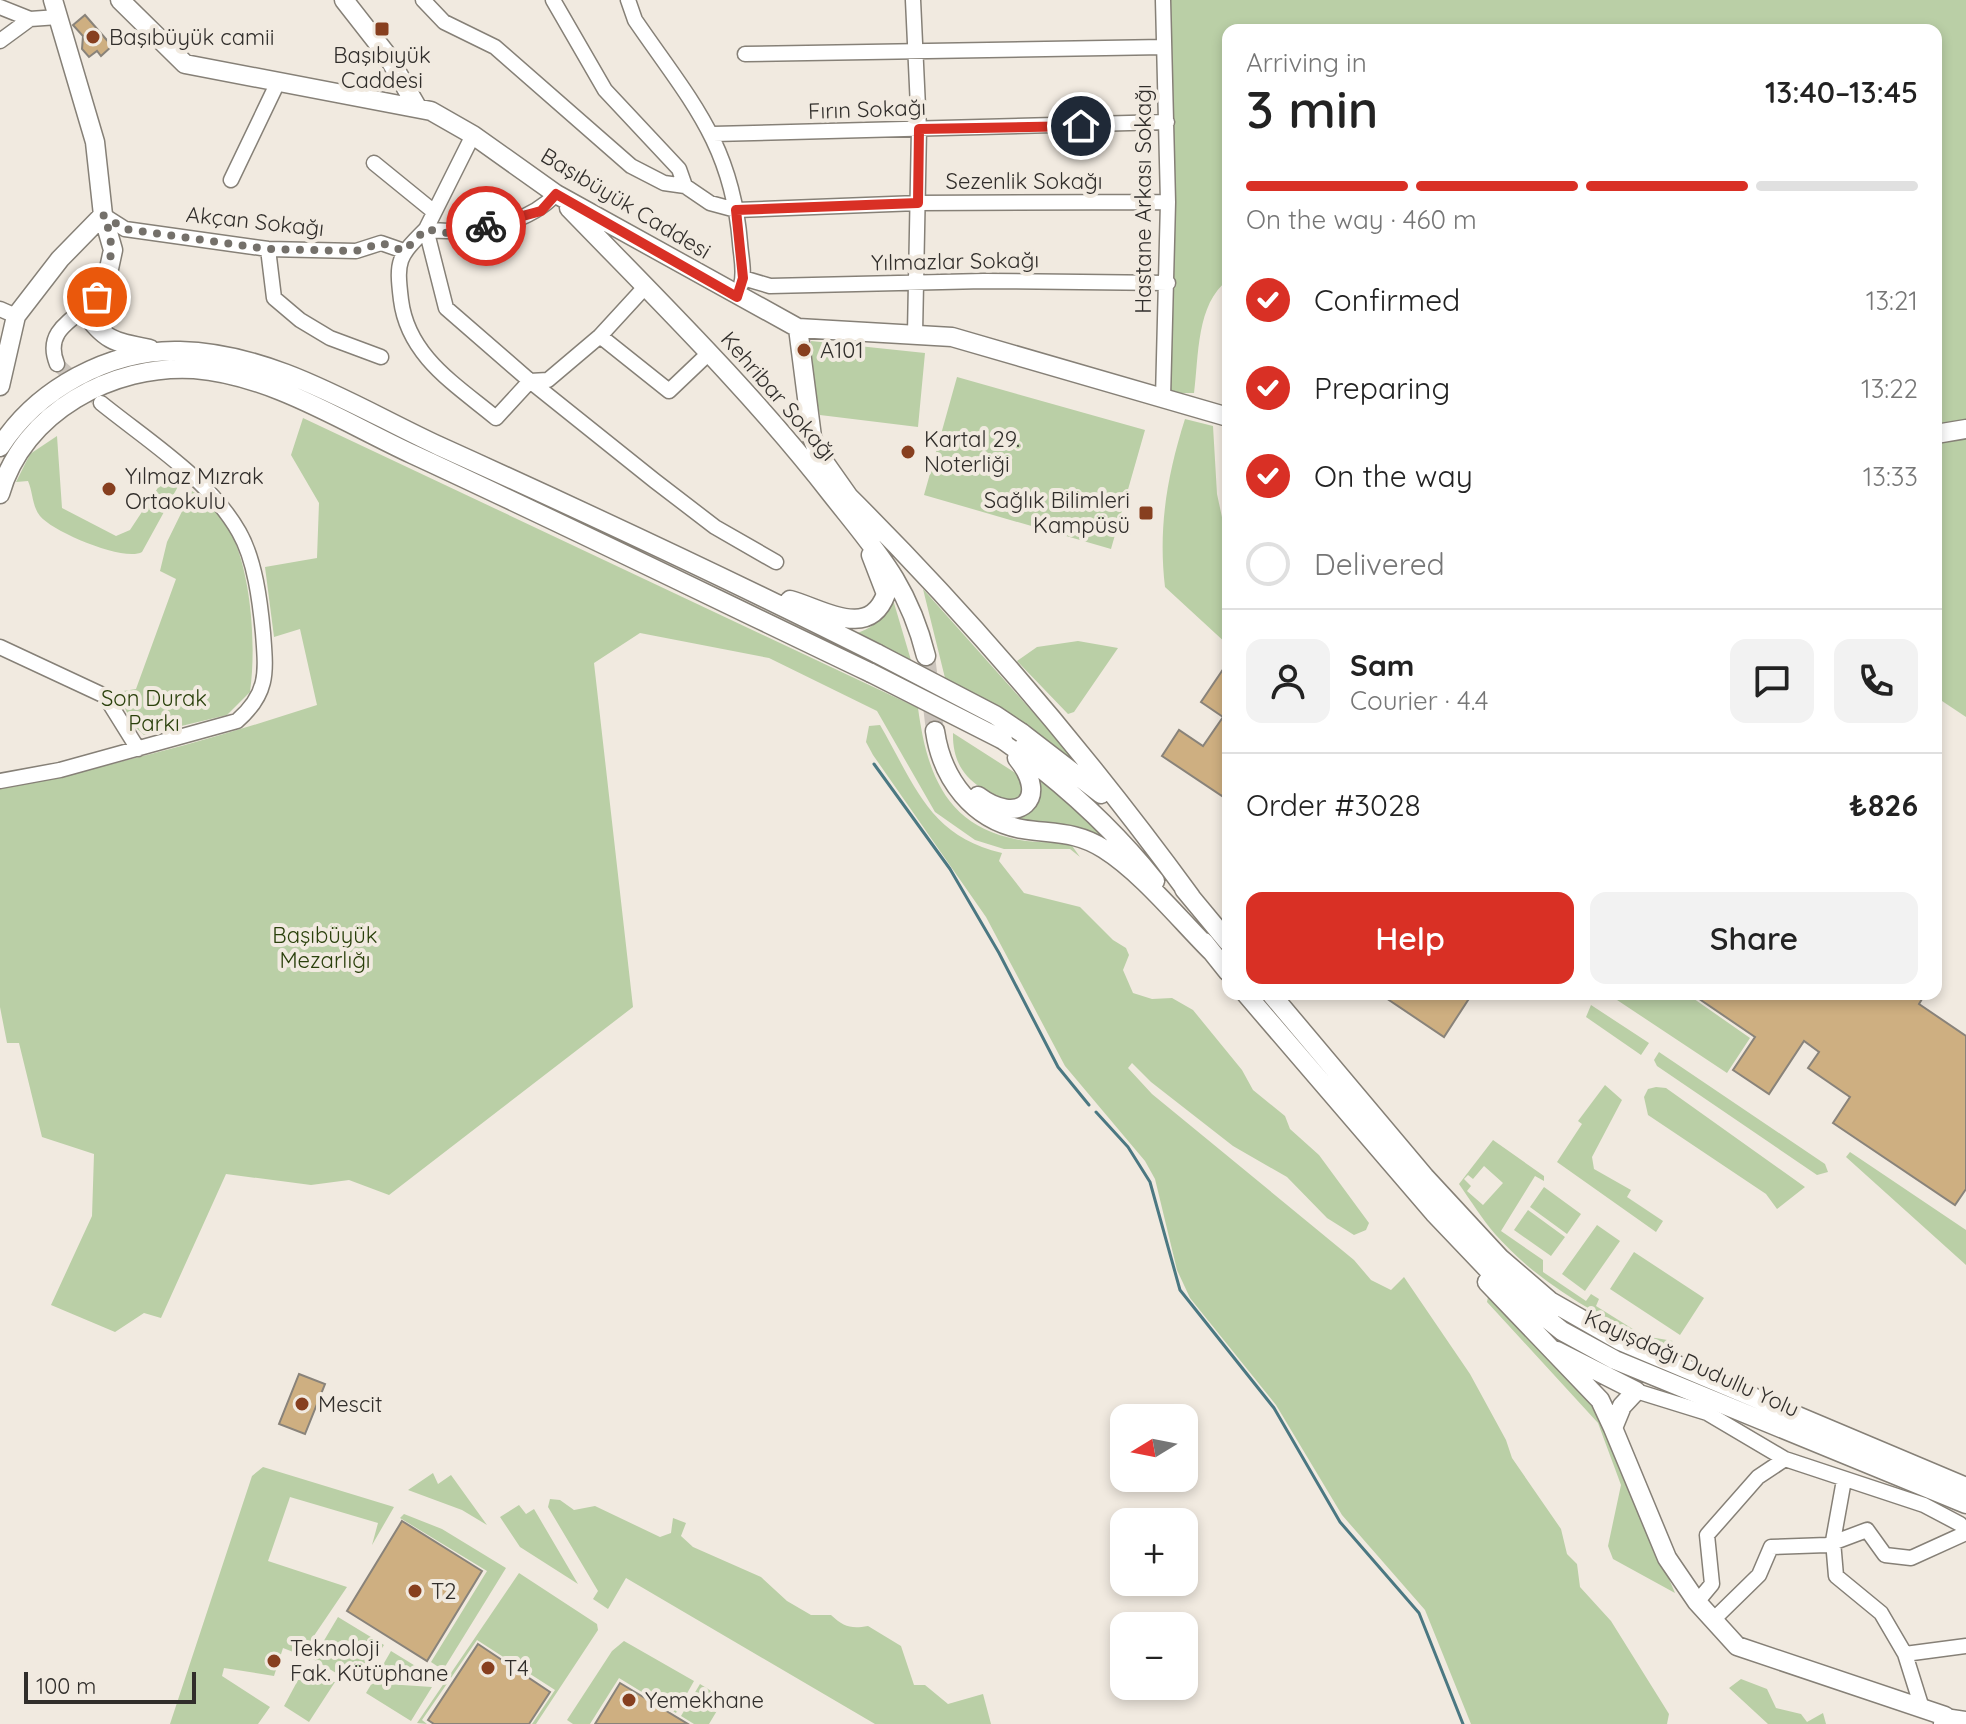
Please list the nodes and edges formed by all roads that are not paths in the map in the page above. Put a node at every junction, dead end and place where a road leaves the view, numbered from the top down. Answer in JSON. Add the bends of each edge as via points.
{"nodes":[{"id":1,"x":120,"y":0,"type":"edge"},
{"id":2,"x":344,"y":0,"type":"edge"},
{"id":3,"x":423,"y":0,"type":"edge"},
{"id":4,"x":553,"y":0,"type":"edge"},
{"id":5,"x":628,"y":0,"type":"edge"},
{"id":6,"x":913,"y":0,"type":"edge"},
{"id":7,"x":1163,"y":0,"type":"edge"},
{"id":8,"x":55,"y":6,"type":"edge"},
{"id":9,"x":0,"y":7,"type":"edge"},
{"id":10,"x":30,"y":19,"type":"junction"},
{"id":11,"x":0,"y":41,"type":"edge"},
{"id":12,"x":1164,"y":47,"type":"junction"},
{"id":13,"x":916,"y":52,"type":"junction"},
{"id":14,"x":745,"y":54,"type":"dead end"},
{"id":15,"x":277,"y":84,"type":"junction"},
{"id":16,"x":417,"y":107,"type":"junction"},
{"id":17,"x":1167,"y":122,"type":"junction"},
{"id":18,"x":919,"y":129,"type":"junction"},
{"id":19,"x":713,"y":134,"type":"junction"},
{"id":20,"x":473,"y":135,"type":"junction"},
{"id":21,"x":374,"y":163,"type":"dead end"},
{"id":22,"x":231,"y":180,"type":"dead end"},
{"id":23,"x":685,"y":186,"type":"junction"},
{"id":24,"x":556,"y":194,"type":"junction"},
{"id":25,"x":1168,"y":202,"type":"junction"},
{"id":26,"x":918,"y":203,"type":"junction"},
{"id":27,"x":736,"y":210,"type":"junction"},
{"id":28,"x":433,"y":211,"type":"junction"},
{"id":29,"x":103,"y":215,"type":"junction"},
{"id":30,"x":426,"y":229,"type":"junction"},
{"id":31,"x":268,"y":249,"type":"junction"},
{"id":32,"x":404,"y":251,"type":"junction"},
{"id":33,"x":743,"y":278,"type":"junction"},
{"id":34,"x":916,"y":281,"type":"junction"},
{"id":35,"x":1168,"y":283,"type":"junction"},
{"id":36,"x":645,"y":287,"type":"junction"},
{"id":37,"x":737,"y":297,"type":"junction"},
{"id":38,"x":90,"y":303,"type":"junction"},
{"id":39,"x":8,"y":313,"type":"edge"},
{"id":40,"x":798,"y":328,"type":"junction"},
{"id":41,"x":915,"y":334,"type":"junction"},
{"id":42,"x":600,"y":336,"type":"junction"},
{"id":43,"x":162,"y":351,"type":"junction"},
{"id":44,"x":710,"y":352,"type":"junction"},
{"id":45,"x":381,"y":357,"type":"dead end"},
{"id":46,"x":57,"y":364,"type":"dead end"},
{"id":47,"x":530,"y":381,"type":"junction"},
{"id":48,"x":0,"y":386,"type":"edge"},
{"id":49,"x":1169,"y":400,"type":"junction"},
{"id":50,"x":101,"y":403,"type":"tunnel mouth"},
{"id":51,"x":1222,"y":415,"type":"edge"},
{"id":52,"x":808,"y":422,"type":"junction"},
{"id":53,"x":1966,"y":429,"type":"edge"},
{"id":54,"x":782,"y":431,"type":"junction"},
{"id":55,"x":1942,"y":433,"type":"edge"},
{"id":56,"x":0,"y":447,"type":"edge"},
{"id":57,"x":0,"y":494,"type":"edge"},
{"id":58,"x":844,"y":500,"type":"junction"},
{"id":59,"x":776,"y":562,"type":"dead end"},
{"id":60,"x":746,"y":587,"type":"junction"},
{"id":61,"x":0,"y":647,"type":"edge"},
{"id":62,"x":932,"y":657,"type":"tunnel mouth"},
{"id":63,"x":1003,"y":740,"type":"junction"},
{"id":64,"x":138,"y":749,"type":"junction"},
{"id":65,"x":0,"y":781,"type":"edge"},
{"id":66,"x":1191,"y":897,"type":"junction"},
{"id":67,"x":1220,"y":946,"type":"edge"},
{"id":68,"x":1251,"y":1000,"type":"edge"},
{"id":69,"x":1276,"y":1000,"type":"edge"},
{"id":70,"x":1434,"y":1213,"type":"junction"},
{"id":71,"x":1557,"y":1351,"type":"junction"},
{"id":72,"x":1636,"y":1391,"type":"junction"},
{"id":73,"x":1613,"y":1428,"type":"junction"},
{"id":74,"x":1785,"y":1459,"type":"junction"},
{"id":75,"x":1844,"y":1480,"type":"junction"},
{"id":76,"x":1966,"y":1487,"type":"edge"},
{"id":77,"x":1966,"y":1504,"type":"edge"},
{"id":78,"x":1966,"y":1533,"type":"edge"},
{"id":79,"x":1833,"y":1541,"type":"junction"},
{"id":80,"x":1697,"y":1602,"type":"junction"},
{"id":81,"x":1713,"y":1620,"type":"junction"},
{"id":82,"x":1966,"y":1646,"type":"edge"},
{"id":83,"x":1905,"y":1654,"type":"junction"},
{"id":84,"x":1922,"y":1708,"type":"junction"},
{"id":85,"x":1966,"y":1719,"type":"edge"},
{"id":86,"x":1944,"y":1720,"type":"edge"}],
"edges":[{"from":1,"to":15,"type":"main road","name":"Başıbüyük Caddesi","via":[[185,64]]},
{"from":2,"to":16,"type":"main road","via":[[387,55]]},
{"from":3,"to":23,"type":"street","via":[[444,22],[495,47],[631,166],[664,183]]},
{"from":4,"to":23,"type":"street","via":[[605,90],[679,169]]},
{"from":5,"to":19,"type":"street","via":[[635,20]]},
{"from":6,"to":13,"type":"street"},
{"from":7,"to":12,"type":"street","name":"Hastane Arkası Sokağı"},
{"from":8,"to":10,"type":"street"},
{"from":8,"to":29,"type":"main road","via":[[95,142]]},
{"from":9,"to":10,"type":"street"},
{"from":10,"to":11,"type":"street"},
{"from":12,"to":13,"type":"street"},
{"from":12,"to":17,"type":"street","name":"Hastane Arkası Sokağı"},
{"from":13,"to":14,"type":"street"},
{"from":13,"to":18,"type":"street"},
{"from":15,"to":16,"type":"main road","name":"Başıbüyük Caddesi"},
{"from":15,"to":22,"type":"street"},
{"from":16,"to":20,"type":"main road","name":"Başıbüyük Caddesi"},
{"from":17,"to":18,"type":"street","name":"Fırın Sokağı"},
{"from":17,"to":25,"type":"street","name":"Hastane Arkası Sokağı"},
{"from":18,"to":19,"type":"street","name":"Fırın Sokağı"},
{"from":18,"to":26,"type":"street"},
{"from":19,"to":27,"type":"street"},
{"from":20,"to":24,"type":"main road","name":"Başıbüyük Caddesi"},
{"from":20,"to":28,"type":"street"},
{"from":21,"to":28,"type":"street"},
{"from":23,"to":27,"type":"street","via":[[710,203]]},
{"from":24,"to":30,"type":"street","via":[[541,211],[527,216],[447,233]]},
{"from":24,"to":36,"type":"main road","name":"Kehribar Sokağı"},
{"from":24,"to":37,"type":"main road","name":"Başıbüyük Caddesi"},
{"from":25,"to":26,"type":"street","name":"Sezenlik Sokağı"},
{"from":25,"to":35,"type":"street","name":"Hastane Arkası Sokağı"},
{"from":26,"to":27,"type":"street","name":"Sezenlik Sokağı"},
{"from":26,"to":34,"type":"street"},
{"from":27,"to":33,"type":"street"},
{"from":28,"to":30,"type":"street"},
{"from":29,"to":31,"type":"street","name":"Akçan Sokağı","via":[[125,229]]},
{"from":29,"to":38,"type":"main road","via":[[113,250],[107,278]]},
{"from":29,"to":39,"type":"main road"},
{"from":30,"to":32,"type":"street"},
{"from":30,"to":47,"type":"street","via":[[446,308]]},
{"from":31,"to":32,"type":"street","name":"Akçan Sokağı","via":[[356,251],[381,243]]},
{"from":31,"to":45,"type":"street","via":[[274,298],[330,338]]},
{"from":32,"to":47,"type":"street","via":[[396,266],[403,316],[418,351],[496,418]]},
{"from":33,"to":34,"type":"street","name":"Yılmazlar Sokağı","via":[[770,286]]},
{"from":33,"to":37,"type":"street"},
{"from":34,"to":35,"type":"street","name":"Yılmazlar Sokağı"},
{"from":34,"to":41,"type":"street"},
{"from":35,"to":49,"type":"street","name":"Hastane Arkası Sokağı"},
{"from":36,"to":42,"type":"street"},
{"from":36,"to":44,"type":"main road","name":"Kehribar Sokağı"},
{"from":37,"to":40,"type":"main road","name":"Başıbüyük Caddesi"},
{"from":38,"to":43,"type":"main road","via":[[107,339]]},
{"from":38,"to":46,"type":"street","via":[[54,337]]},
{"from":39,"to":48,"type":"main road"},
{"from":40,"to":41,"type":"main road","name":"Başıbüyük Caddesi"},
{"from":40,"to":52,"type":"main road"},
{"from":41,"to":49,"type":"main road","name":"Başıbüyük Caddesi","via":[[985,344]]},
{"from":42,"to":44,"type":"street","via":[[669,391]]},
{"from":42,"to":47,"type":"street","via":[[548,380]]},
{"from":43,"to":56,"type":"main road","via":[[83,373],[23,418]]},
{"from":43,"to":60,"type":"main road","via":[[213,353],[265,365]]},
{"from":44,"to":54,"type":"main road","name":"Kehribar Sokağı"},
{"from":47,"to":59,"type":"street","via":[[715,527]]},
{"from":49,"to":51,"type":"main road","name":"Başıbüyük Caddesi"},
{"from":50,"to":64,"type":"street","via":[[227,513],[241,535],[261,616],[265,670],[258,701],[237,721]]},
{"from":52,"to":54,"type":"main road","via":[[798,431]]},
{"from":52,"to":58,"type":"main road"},
{"from":53,"to":55,"type":"main road"},
{"from":54,"to":58,"type":"main road","name":"Kehribar Sokağı"},
{"from":57,"to":63,"type":"main road","bridge":true,"via":[[12,464],[44,424],[67,403],[114,380],[141,372],[195,369],[241,377],[569,525]]},
{"from":58,"to":60,"type":"main road","via":[[886,594],[872,616],[846,618]]},
{"from":58,"to":62,"type":"main road","via":[[919,596]]},
{"from":58,"to":66,"type":"main road","via":[[892,540],[1081,756]]},
{"from":60,"to":66,"type":"main road","bridge":true,"via":[[1022,733],[1092,785]]},
{"from":61,"to":64,"type":"street","via":[[105,696]]},
{"from":63,"to":67,"type":"main road","via":[[1055,776],[1097,815]]},
{"from":63,"to":67,"type":"main road","via":[[1030,774],[1033,793],[1019,808],[1006,811],[975,794],[940,730],[946,772],[968,801],[984,815],[1018,828],[1075,834],[1108,851]]},
{"from":64,"to":65,"type":"street"},
{"from":66,"to":67,"type":"main road"},
{"from":68,"to":70,"type":"main road","name":"Kayışdağı Dudullu Yolu"},
{"from":69,"to":76,"type":"main road","name":"Kayışdağı Dudullu Yolu","via":[[1425,1177],[1500,1258],[1550,1301],[1620,1341]]},
{"from":70,"to":71,"type":"main road","via":[[1507,1306]]},
{"from":70,"to":77,"type":"main road","name":"Kayışdağı Dudullu Yolu","via":[[1495,1277],[1562,1331],[1615,1360]]},
{"from":71,"to":72,"type":"main road"},
{"from":71,"to":73,"type":"main road","via":[[1600,1400]]},
{"from":72,"to":73,"type":"main road"},
{"from":72,"to":74,"type":"street","via":[[1707,1413]]},
{"from":73,"to":80,"type":"main road","via":[[1667,1558]]},
{"from":74,"to":75,"type":"street"},
{"from":74,"to":80,"type":"street","via":[[1758,1477],[1707,1535],[1712,1584]]},
{"from":75,"to":78,"type":"street","via":[[1924,1505],[1960,1524]]},
{"from":75,"to":79,"type":"street"},
{"from":78,"to":79,"type":"street","via":[[1911,1558],[1885,1555],[1867,1530]]},
{"from":79,"to":81,"type":"street","via":[[1771,1547],[1759,1575]]},
{"from":79,"to":83,"type":"street","via":[[1836,1576],[1881,1613]]},
{"from":80,"to":81,"type":"main road"},
{"from":81,"to":84,"type":"main road","via":[[1737,1646]]},
{"from":82,"to":83,"type":"street"},
{"from":83,"to":84,"type":"street"},
{"from":84,"to":86,"type":"main road"},
{"from":85,"to":86,"type":"street"}]}
